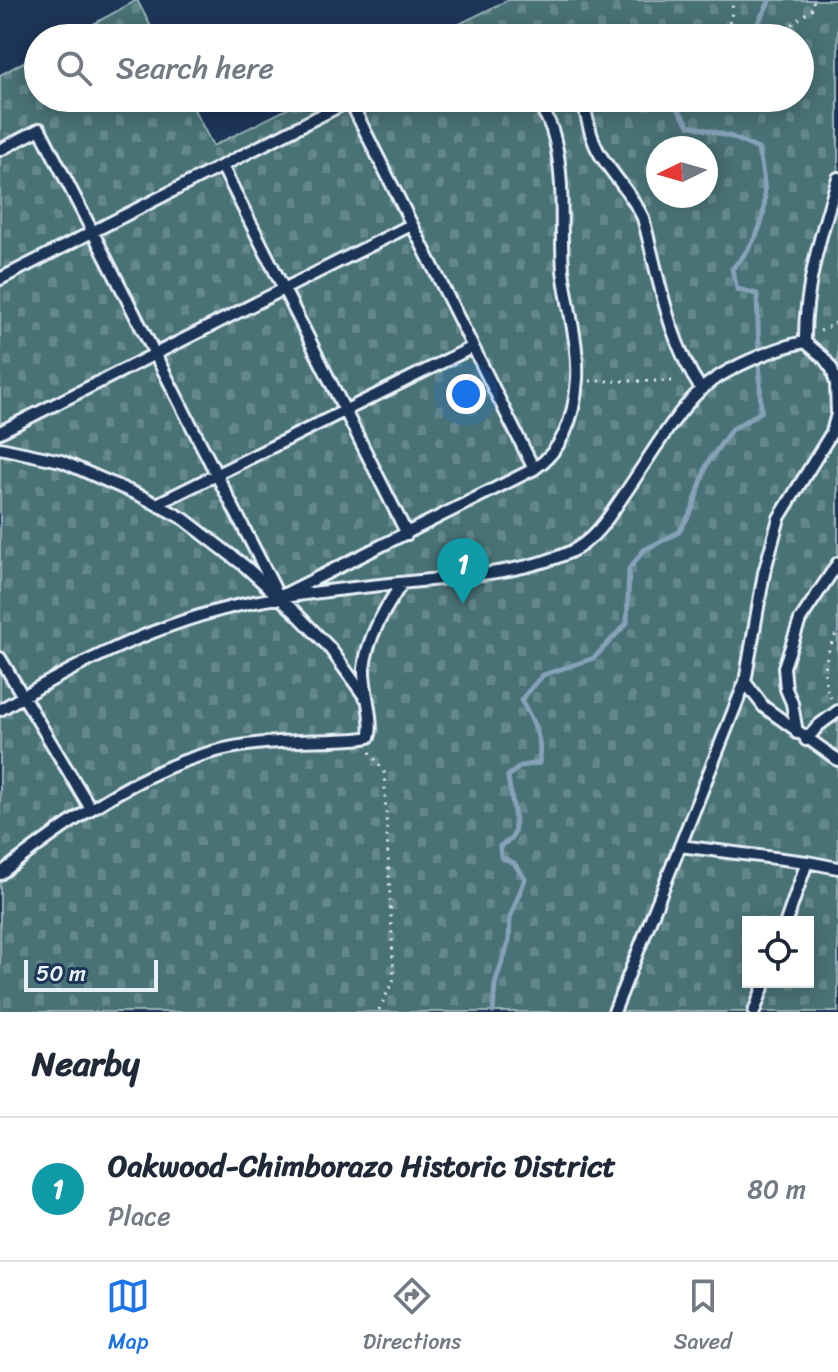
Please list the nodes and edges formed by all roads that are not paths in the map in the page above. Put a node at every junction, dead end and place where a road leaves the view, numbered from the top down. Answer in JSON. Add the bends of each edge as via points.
{"nodes":[{"id":1,"x":329,"y":112,"type":"edge"},
{"id":2,"x":359,"y":112,"type":"edge"},
{"id":3,"x":542,"y":112,"type":"edge"},
{"id":4,"x":586,"y":112,"type":"edge"},
{"id":5,"x":0,"y":150,"type":"edge"},
{"id":6,"x":222,"y":166,"type":"junction"},
{"id":7,"x":838,"y":178,"type":"edge"},
{"id":8,"x":411,"y":225,"type":"junction"},
{"id":9,"x":91,"y":233,"type":"junction"},
{"id":10,"x":0,"y":279,"type":"edge"},
{"id":11,"x":283,"y":288,"type":"junction"},
{"id":12,"x":805,"y":342,"type":"junction"},
{"id":13,"x":473,"y":347,"type":"junction"},
{"id":14,"x":156,"y":353,"type":"junction"},
{"id":15,"x":701,"y":389,"type":"junction"},
{"id":16,"x":345,"y":412,"type":"junction"},
{"id":17,"x":0,"y":432,"type":"edge"},
{"id":18,"x":0,"y":448,"type":"edge"},
{"id":19,"x":534,"y":469,"type":"junction"},
{"id":20,"x":216,"y":475,"type":"junction"},
{"id":21,"x":157,"y":504,"type":"junction"},
{"id":22,"x":407,"y":534,"type":"junction"},
{"id":23,"x":838,"y":563,"type":"edge"},
{"id":24,"x":402,"y":583,"type":"junction"},
{"id":25,"x":279,"y":597,"type":"junction"},
{"id":26,"x":0,"y":658,"type":"edge"},
{"id":27,"x":745,"y":682,"type":"junction"},
{"id":28,"x":21,"y":697,"type":"junction"},
{"id":29,"x":365,"y":697,"type":"junction"},
{"id":30,"x":0,"y":710,"type":"edge"},
{"id":31,"x":838,"y":711,"type":"edge"},
{"id":32,"x":802,"y":736,"type":"junction"},
{"id":33,"x":838,"y":760,"type":"edge"},
{"id":34,"x":91,"y":809,"type":"junction"},
{"id":35,"x":680,"y":846,"type":"junction"},
{"id":36,"x":807,"y":862,"type":"junction"},
{"id":37,"x":838,"y":868,"type":"edge"},
{"id":38,"x":0,"y":874,"type":"edge"},
{"id":39,"x":788,"y":916,"type":"edge"},
{"id":40,"x":763,"y":988,"type":"edge"},
{"id":41,"x":614,"y":1012,"type":"edge"},
{"id":42,"x":754,"y":1012,"type":"edge"}],
"edges":[{"from":1,"to":6,"type":"lane"},
{"from":2,"to":8,"type":"lane"},
{"from":3,"to":19,"type":"lane","via":[[557,152],[577,381],[563,439]]},
{"from":4,"to":15,"type":"lane","via":[[594,143],[643,218],[675,343]]},
{"from":5,"to":9,"type":"lane","via":[[40,129]]},
{"from":6,"to":9,"type":"lane"},
{"from":6,"to":11,"type":"lane"},
{"from":7,"to":12,"type":"lane","via":[[805,316]]},
{"from":8,"to":11,"type":"lane"},
{"from":8,"to":13,"type":"lane"},
{"from":9,"to":10,"type":"lane"},
{"from":9,"to":14,"type":"lane"},
{"from":11,"to":14,"type":"lane"},
{"from":11,"to":16,"type":"lane"},
{"from":12,"to":15,"type":"lane","via":[[770,352]]},
{"from":12,"to":27,"type":"lane","via":[[832,369],[837,414],[820,455],[779,518]]},
{"from":13,"to":16,"type":"lane"},
{"from":13,"to":19,"type":"lane"},
{"from":14,"to":17,"type":"lane"},
{"from":14,"to":20,"type":"lane"},
{"from":15,"to":24,"type":"lane","via":[[608,518],[576,549],[558,558],[478,575]]},
{"from":16,"to":20,"type":"lane"},
{"from":16,"to":22,"type":"lane"},
{"from":18,"to":21,"type":"lane","via":[[61,461]]},
{"from":19,"to":22,"type":"lane"},
{"from":20,"to":21,"type":"lane"},
{"from":20,"to":25,"type":"lane"},
{"from":21,"to":25,"type":"lane","via":[[184,519]]},
{"from":22,"to":25,"type":"lane"},
{"from":23,"to":32,"type":"lane","via":[[800,620],[784,667]]},
{"from":24,"to":25,"type":"lane"},
{"from":24,"to":29,"type":"lane","via":[[368,648]]},
{"from":25,"to":28,"type":"lane","via":[[131,640]]},
{"from":25,"to":29,"type":"lane","via":[[329,647]]},
{"from":26,"to":28,"type":"lane"},
{"from":27,"to":32,"type":"lane","via":[[764,707]]},
{"from":27,"to":35,"type":"lane"},
{"from":28,"to":30,"type":"lane"},
{"from":28,"to":34,"type":"lane"},
{"from":29,"to":34,"type":"lane","via":[[369,737],[228,748],[158,773]]},
{"from":31,"to":32,"type":"lane"},
{"from":32,"to":33,"type":"lane"},
{"from":34,"to":38,"type":"lane"},
{"from":35,"to":36,"type":"lane"},
{"from":35,"to":41,"type":"lane"},
{"from":36,"to":37,"type":"lane"},
{"from":36,"to":39,"type":"lane"},
{"from":40,"to":42,"type":"lane"}]}
